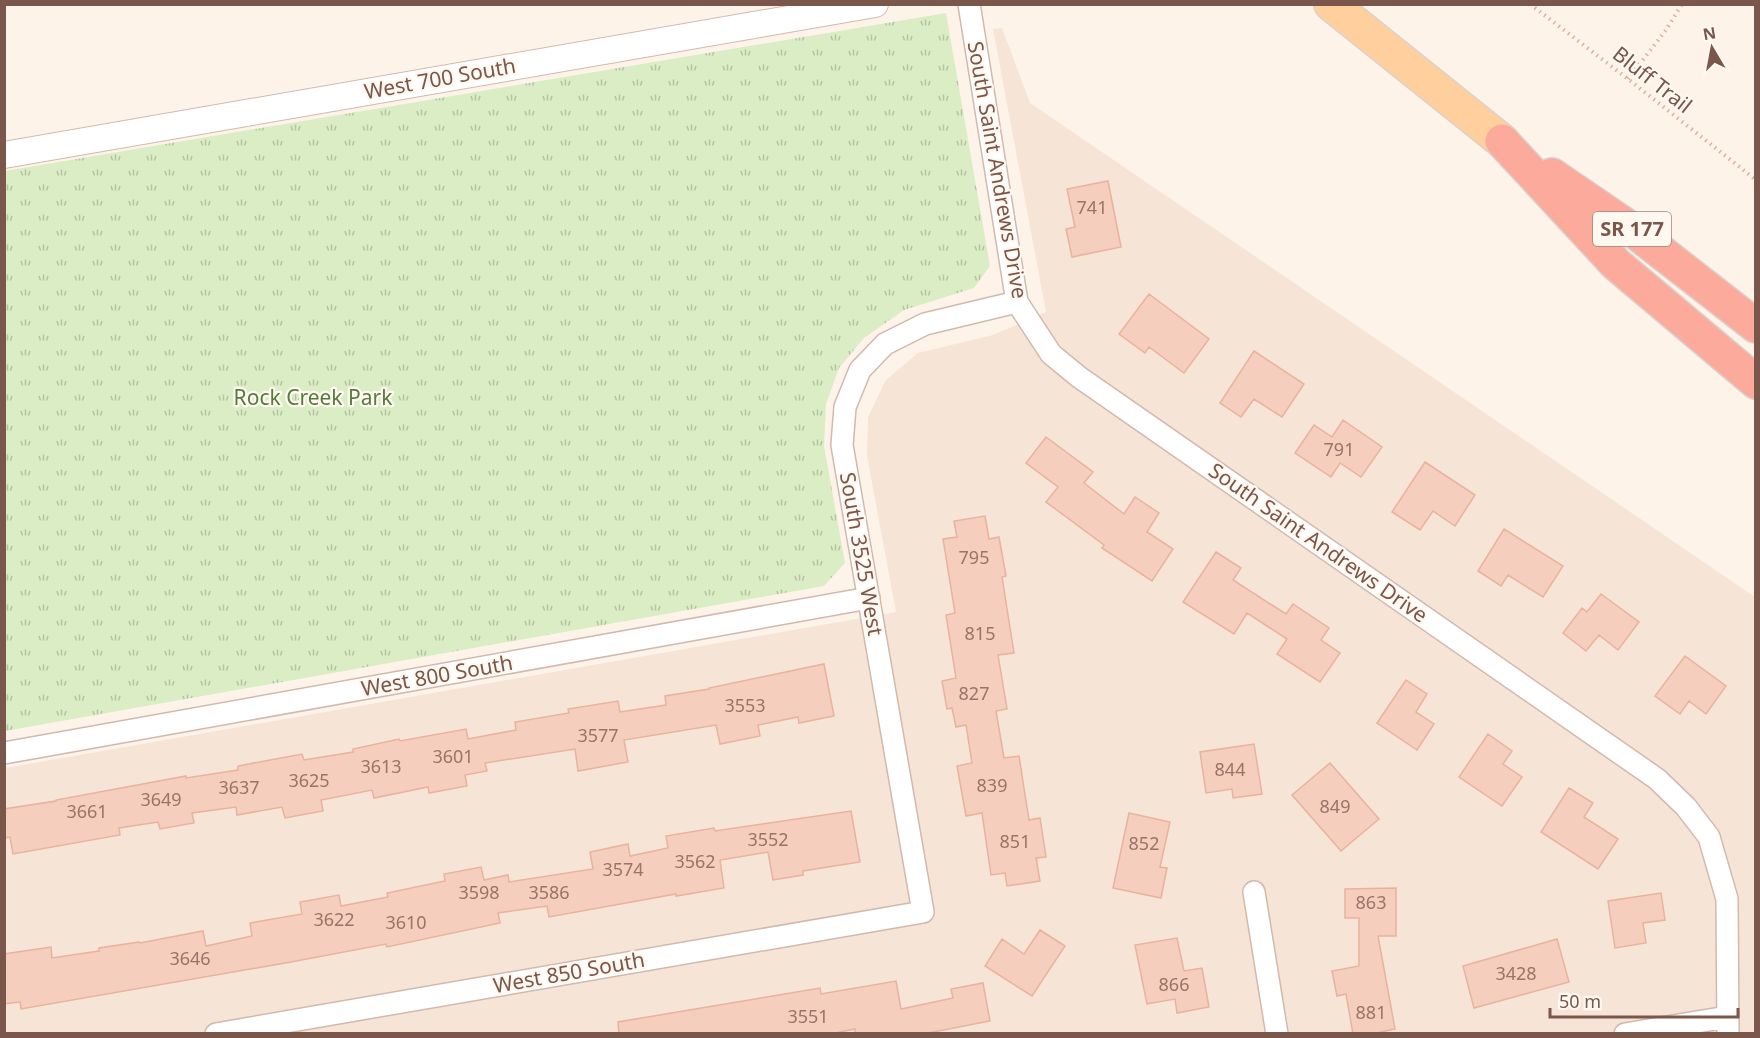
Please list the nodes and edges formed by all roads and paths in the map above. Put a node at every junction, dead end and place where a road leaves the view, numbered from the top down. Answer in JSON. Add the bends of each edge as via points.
{"nodes":[{"id":1,"x":875,"y":4,"type":"edge"},
{"id":2,"x":969,"y":4,"type":"edge"},
{"id":3,"x":1330,"y":4,"type":"edge"},
{"id":4,"x":1530,"y":4,"type":"edge"},
{"id":5,"x":1682,"y":4,"type":"edge"},
{"id":6,"x":1628,"y":79,"type":"junction"},
{"id":7,"x":1502,"y":141,"type":"junction"},
{"id":8,"x":4,"y":155,"type":"edge"},
{"id":9,"x":1755,"y":180,"type":"edge"},
{"id":10,"x":1017,"y":302,"type":"junction"},
{"id":11,"x":1755,"y":326,"type":"edge"},
{"id":12,"x":1755,"y":382,"type":"edge"},
{"id":13,"x":869,"y":598,"type":"junction"},
{"id":14,"x":4,"y":753,"type":"edge"},
{"id":15,"x":1254,"y":892,"type":"dead end"},
{"id":16,"x":923,"y":912,"type":"joint"},
{"id":17,"x":1727,"y":1025,"type":"edge"},
{"id":18,"x":216,"y":1034,"type":"edge"},
{"id":19,"x":1277,"y":1034,"type":"edge"},
{"id":20,"x":1625,"y":1034,"type":"edge"}],
"edges":[{"from":1,"to":8,"type":"street","name":"West 700 South"},
{"from":2,"to":10,"type":"street","name":"South Saint Andrews Drive"},
{"from":3,"to":7,"type":"main road","number":"SR 177"},
{"from":4,"to":6,"type":"path","name":"Bluff Trail"},
{"from":5,"to":6,"type":"path"},
{"from":6,"to":9,"type":"path","name":"Bluff Trail"},
{"from":7,"to":11,"type":"highway","number":"SR 177","via":[[1634,231]]},
{"from":7,"to":12,"type":"highway","via":[[1616,264]]},
{"from":10,"to":13,"type":"street","name":"South 3525 West","via":[[925,324],[885,344],[860,370],[845,407],[842,445]]},
{"from":10,"to":17,"type":"street","name":"South Saint Andrews Drive","via":[[1051,354],[1079,377],[1657,779],[1686,807],[1709,837],[1727,899]]},
{"from":13,"to":14,"type":"street","name":"West 800 South"},
{"from":13,"to":16,"type":"street","name":"South 3525 West"},
{"from":15,"to":19,"type":"street"},
{"from":16,"to":18,"type":"street","name":"West 850 South"},
{"from":17,"to":20,"type":"street"}]}
